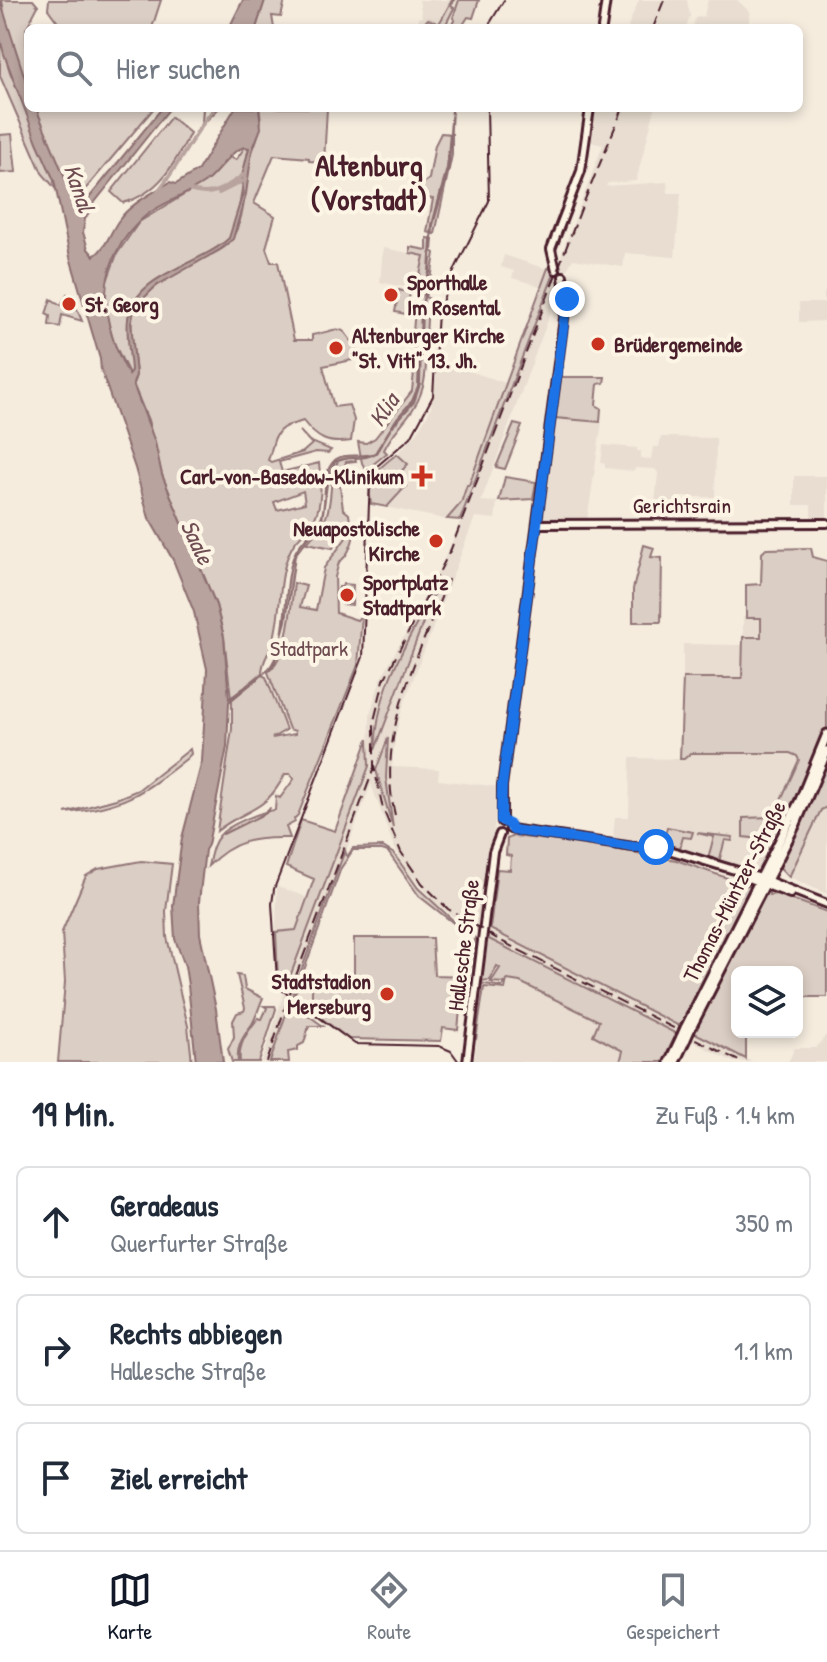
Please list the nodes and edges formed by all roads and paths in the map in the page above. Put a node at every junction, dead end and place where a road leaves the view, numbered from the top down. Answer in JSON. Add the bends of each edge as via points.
{"nodes":[{"id":1,"x":606,"y":0,"type":"edge"},
{"id":2,"x":603,"y":24,"type":"edge"},
{"id":3,"x":589,"y":112,"type":"edge"},
{"id":4,"x":556,"y":267,"type":"tunnel mouth"},
{"id":5,"x":563,"y":281,"type":"tunnel mouth"},
{"id":6,"x":827,"y":523,"type":"edge"},
{"id":7,"x":537,"y":524,"type":"junction"},
{"id":8,"x":827,"y":734,"type":"edge"},
{"id":9,"x":827,"y":751,"type":"edge"},
{"id":10,"x":502,"y":822,"type":"junction"},
{"id":11,"x":510,"y":829,"type":"junction"},
{"id":12,"x":500,"y":834,"type":"junction"},
{"id":13,"x":763,"y":881,"type":"junction"},
{"id":14,"x":827,"y":906,"type":"edge"},
{"id":15,"x":467,"y":1062,"type":"edge"},
{"id":16,"x":672,"y":1062,"type":"edge"}],
"edges":[{"from":1,"to":2,"type":"main road"},
{"from":3,"to":4,"type":"main road","via":[[581,171],[551,253]]},
{"from":5,"to":7,"type":"main road","via":[[566,303]]},
{"from":6,"to":7,"type":"main road","name":"Gerichtsrain"},
{"from":7,"to":10,"type":"main road","via":[[500,801]]},
{"from":8,"to":13,"type":"main road","name":"Thomas-Müntzer-Straße"},
{"from":9,"to":13,"type":"main road","name":"Thomas-Müntzer-Straße","via":[[805,805]]},
{"from":10,"to":11,"type":"main road"},
{"from":10,"to":12,"type":"main road","via":[[497,827]]},
{"from":11,"to":12,"type":"main road"},
{"from":11,"to":13,"type":"main road","via":[[634,847],[662,843],[665,849]]},
{"from":12,"to":15,"type":"main road","name":"Hallesche Straße","via":[[493,852]]},
{"from":13,"to":14,"type":"main road"},
{"from":13,"to":16,"type":"main road","name":"Thomas-Müntzer-Straße","bridge":true}]}
